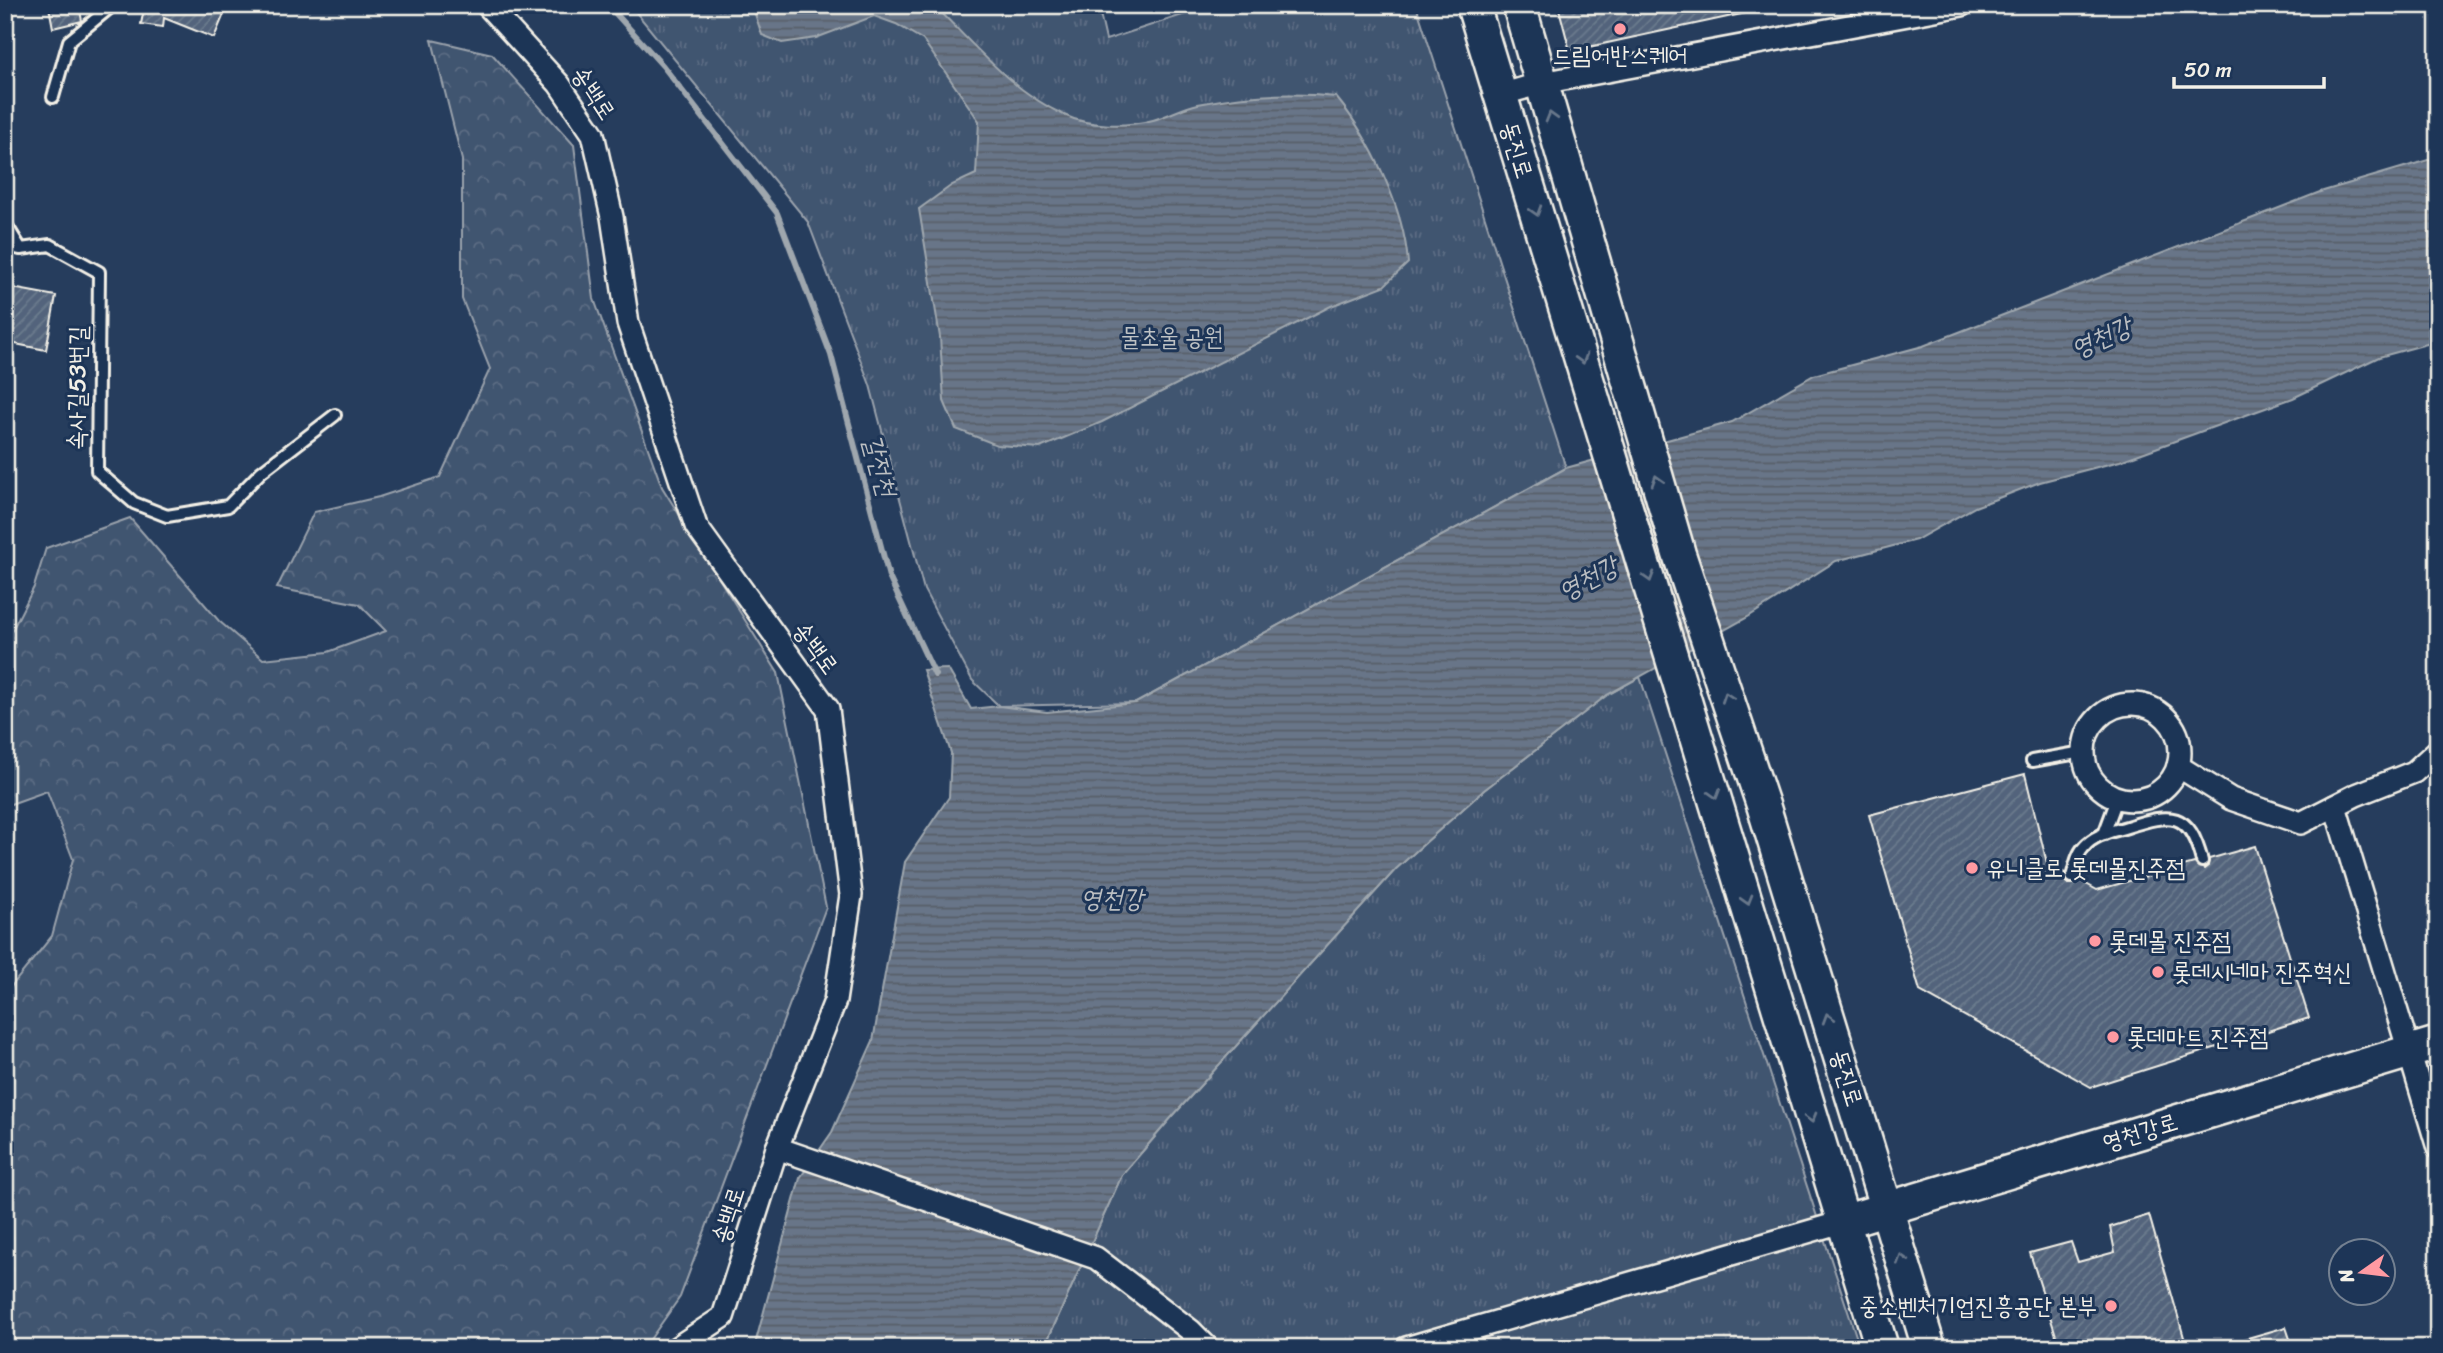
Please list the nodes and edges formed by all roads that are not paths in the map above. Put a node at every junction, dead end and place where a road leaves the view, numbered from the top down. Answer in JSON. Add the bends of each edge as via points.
{"nodes":[{"id":1,"x":113,"y":5,"type":"edge"},
{"id":2,"x":487,"y":5,"type":"edge"},
{"id":3,"x":1473,"y":5,"type":"edge"},
{"id":4,"x":1519,"y":5,"type":"edge"},
{"id":5,"x":1962,"y":5,"type":"edge"},
{"id":6,"x":1542,"y":83,"type":"junction"},
{"id":7,"x":1500,"y":95,"type":"junction"},
{"id":8,"x":53,"y":96,"type":"dead end"},
{"id":9,"x":5,"y":223,"type":"edge"},
{"id":10,"x":5,"y":246,"type":"edge"},
{"id":11,"x":21,"y":249,"type":"junction"},
{"id":12,"x":335,"y":415,"type":"dead end"},
{"id":13,"x":2438,"y":750,"type":"edge"},
{"id":14,"x":2083,"y":752,"type":"junction"},
{"id":15,"x":2032,"y":761,"type":"dead end"},
{"id":16,"x":2178,"y":766,"type":"junction"},
{"id":17,"x":2117,"y":799,"type":"junction"},
{"id":18,"x":2335,"y":807,"type":"junction"},
{"id":19,"x":2104,"y":834,"type":"junction"},
{"id":20,"x":2202,"y":861,"type":"dead end"},
{"id":21,"x":2072,"y":877,"type":"dead end"},
{"id":22,"x":2423,"y":1047,"type":"edge"},
{"id":23,"x":777,"y":1148,"type":"junction"},
{"id":24,"x":2438,"y":1148,"type":"edge"},
{"id":25,"x":1887,"y":1209,"type":"junction"},
{"id":26,"x":1842,"y":1222,"type":"junction"},
{"id":27,"x":676,"y":1348,"type":"edge"},
{"id":28,"x":1208,"y":1348,"type":"edge"},
{"id":29,"x":1406,"y":1348,"type":"edge"},
{"id":30,"x":1882,"y":1348,"type":"edge"},
{"id":31,"x":1929,"y":1348,"type":"edge"}],
"edges":[{"from":1,"to":8,"type":"lane","via":[[69,41]]},
{"from":2,"to":23,"type":"street","name":"송백로","via":[[559,84],[593,134],[612,217],[628,323],[696,526],[828,709],[851,895],[835,1001]]},
{"from":3,"to":7,"type":"street","name":"동진로"},
{"from":4,"to":6,"type":"street","name":"동진로"},
{"from":5,"to":6,"type":"street"},
{"from":6,"to":7,"type":"street"},
{"from":25,"to":6,"type":"street","name":"동진로","one_way":true,"via":[[1764,808],[1679,554]]},
{"from":7,"to":26,"type":"street","name":"동진로","one_way":true},
{"from":9,"to":11,"type":"lane"},
{"from":10,"to":11,"type":"lane","name":"속사길53번길"},
{"from":11,"to":12,"type":"lane","name":"속사길53번길","via":[[50,244],[99,272],[97,471],[134,503],[167,516],[228,506],[261,472]]},
{"from":13,"to":18,"type":"street","via":[[2414,772]]},
{"from":14,"to":15,"type":"lane"},
{"from":14,"to":16,"type":"street","via":[[2094,722],[2106,711],[2138,704],[2154,709],[2172,726],[2180,750]]},
{"from":14,"to":17,"type":"street","via":[[2093,781]]},
{"from":16,"to":17,"type":"street","via":[[2166,786],[2147,798]]},
{"from":16,"to":18,"type":"street","via":[[2231,799],[2301,823]]},
{"from":17,"to":19,"type":"lane"},
{"from":18,"to":22,"type":"street"},
{"from":19,"to":20,"type":"lane","via":[[2160,816],[2172,818],[2195,835]]},
{"from":19,"to":21,"type":"lane","via":[[2093,837],[2081,850]]},
{"from":22,"to":24,"type":"street"},
{"from":22,"to":25,"type":"street","name":"영천강로"},
{"from":23,"to":27,"type":"street","name":"송백로","via":[[723,1317]]},
{"from":23,"to":28,"type":"street","via":[[1096,1258]]},
{"from":25,"to":26,"type":"street","name":"영천강로"},
{"from":31,"to":25,"type":"street","name":"동진로","one_way":true},
{"from":26,"to":29,"type":"street"},
{"from":26,"to":30,"type":"street","name":"동진로"}]}
